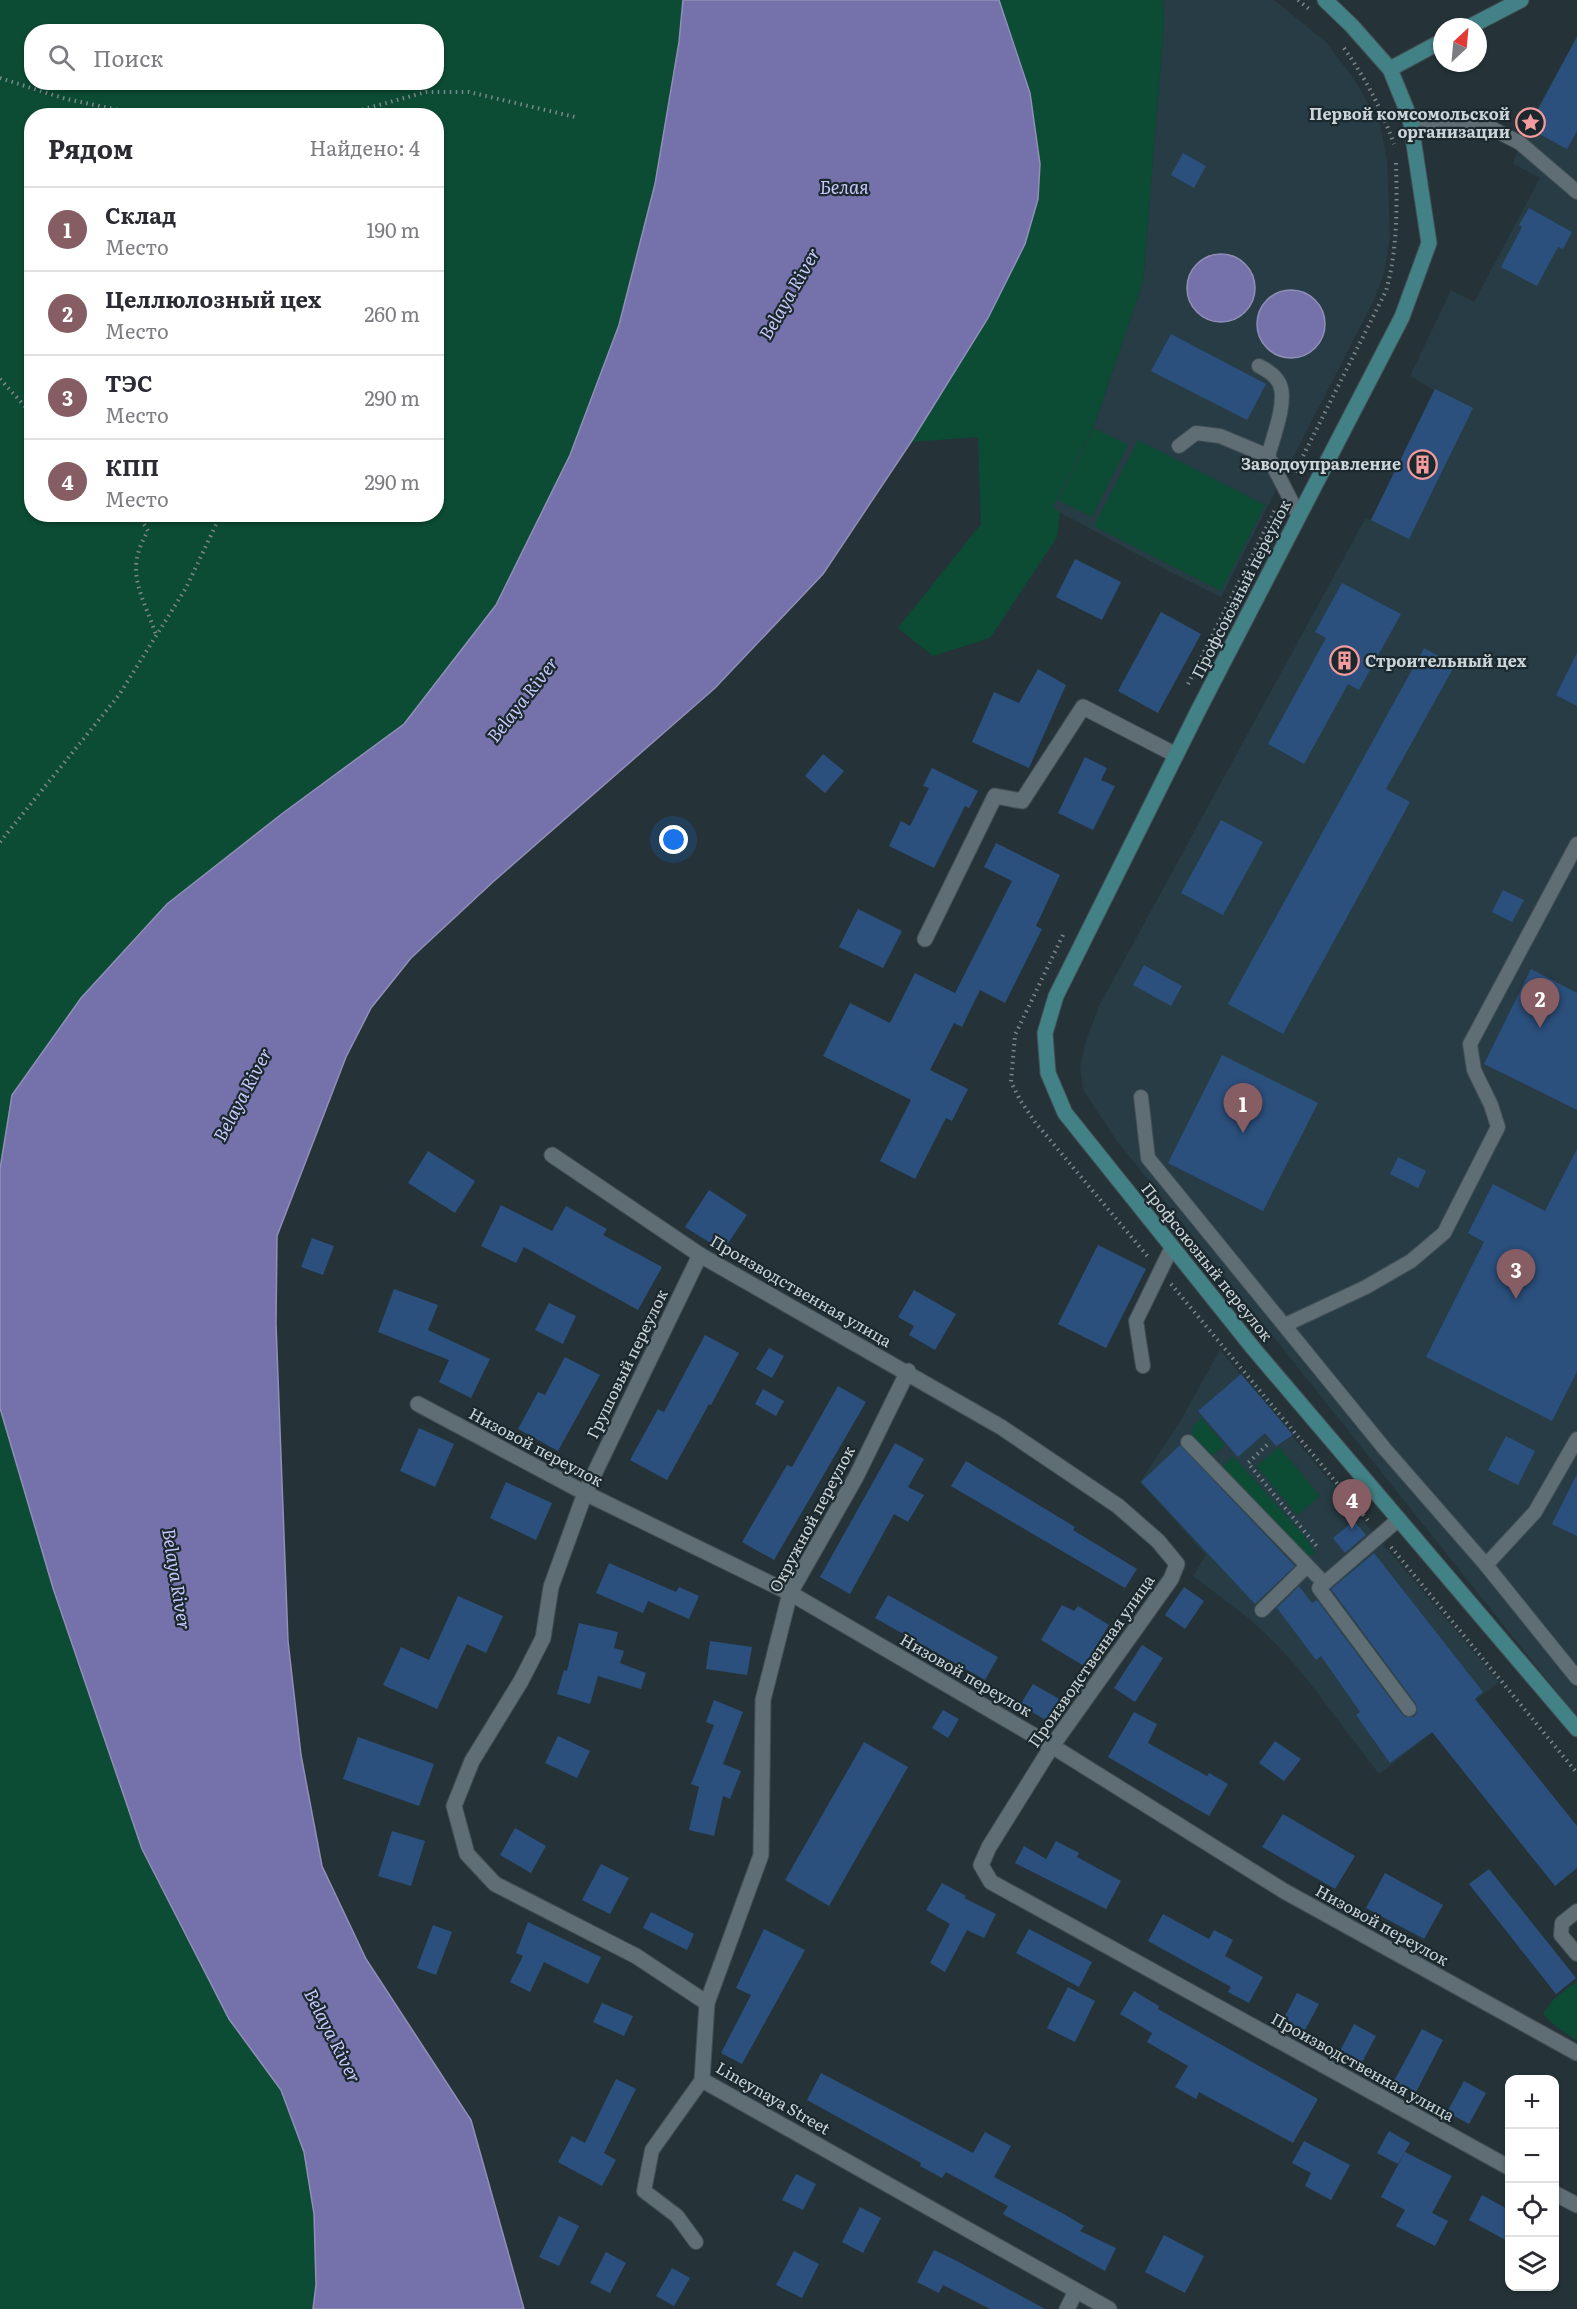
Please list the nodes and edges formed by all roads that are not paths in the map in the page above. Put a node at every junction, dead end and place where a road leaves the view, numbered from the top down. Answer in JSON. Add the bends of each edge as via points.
{"nodes":[{"id":1,"x":1325,"y":0,"type":"edge"},
{"id":2,"x":1521,"y":0,"type":"edge"},
{"id":3,"x":1486,"y":18,"type":"edge"},
{"id":4,"x":1433,"y":46,"type":"edge"},
{"id":5,"x":1390,"y":69,"type":"junction"},
{"id":6,"x":1410,"y":118,"type":"junction"},
{"id":7,"x":1577,"y":192,"type":"edge"},
{"id":8,"x":1259,"y":366,"type":"dead end"},
{"id":9,"x":1179,"y":446,"type":"dead end"},
{"id":10,"x":1268,"y":456,"type":"junction"},
{"id":11,"x":1299,"y":516,"type":"junction"},
{"id":12,"x":1176,"y":755,"type":"junction"},
{"id":13,"x":1577,"y":844,"type":"edge"},
{"id":14,"x":925,"y":939,"type":"dead end"},
{"id":15,"x":1142,"y":1097,"type":"dead end"},
{"id":16,"x":552,"y":1155,"type":"dead end"},
{"id":17,"x":1172,"y":1247,"type":"junction"},
{"id":18,"x":700,"y":1254,"type":"junction"},
{"id":19,"x":1285,"y":1325,"type":"junction"},
{"id":20,"x":1143,"y":1366,"type":"dead end"},
{"id":21,"x":908,"y":1371,"type":"junction"},
{"id":22,"x":418,"y":1404,"type":"dead end"},
{"id":23,"x":1577,"y":1439,"type":"edge"},
{"id":24,"x":1188,"y":1442,"type":"dead end"},
{"id":25,"x":585,"y":1494,"type":"junction"},
{"id":26,"x":1398,"y":1519,"type":"junction"},
{"id":27,"x":1486,"y":1565,"type":"junction"},
{"id":28,"x":1307,"y":1566,"type":"junction"},
{"id":29,"x":1324,"y":1583,"type":"junction"},
{"id":30,"x":790,"y":1593,"type":"junction"},
{"id":31,"x":1262,"y":1610,"type":"dead end"},
{"id":32,"x":1577,"y":1678,"type":"edge"},
{"id":33,"x":1409,"y":1708,"type":"dead end"},
{"id":34,"x":1577,"y":1729,"type":"edge"},
{"id":35,"x":1052,"y":1746,"type":"junction"},
{"id":36,"x":1577,"y":1911,"type":"edge"},
{"id":37,"x":1577,"y":1954,"type":"edge"},
{"id":38,"x":707,"y":2003,"type":"junction"},
{"id":39,"x":1577,"y":2053,"type":"edge"},
{"id":40,"x":702,"y":2080,"type":"junction"},
{"id":41,"x":1505,"y":2166,"type":"edge"},
{"id":42,"x":1559,"y":2196,"type":"edge"},
{"id":43,"x":1577,"y":2205,"type":"edge"},
{"id":44,"x":696,"y":2242,"type":"dead end"},
{"id":45,"x":1076,"y":2291,"type":"junction"},
{"id":46,"x":1067,"y":2309,"type":"edge"},
{"id":47,"x":1109,"y":2309,"type":"edge"}],
"edges":[{"from":1,"to":5,"type":"main road","name":"Профсоюзный переулок"},
{"from":2,"to":3,"type":"main road"},
{"from":4,"to":5,"type":"main road"},
{"from":5,"to":6,"type":"main road","name":"Профсоюзный переулок"},
{"from":6,"to":7,"type":"lane","via":[[1493,129],[1520,143]]},
{"from":6,"to":11,"type":"main road","name":"Профсоюзный переулок","via":[[1429,243],[1402,317]]},
{"from":8,"to":10,"type":"lane","via":[[1280,382],[1283,394]]},
{"from":9,"to":10,"type":"lane","via":[[1196,433],[1220,436]]},
{"from":10,"to":11,"type":"lane"},
{"from":11,"to":12,"type":"main road","name":"Профсоюзный переулок"},
{"from":12,"to":14,"type":"street","via":[[1083,707],[1022,801],[995,796]]},
{"from":12,"to":17,"type":"main road","name":"Профсоюзный переулок","via":[[1056,996],[1045,1033],[1048,1073],[1065,1113]]},
{"from":13,"to":19,"type":"lane","via":[[1470,1044],[1474,1070],[1498,1127],[1444,1233],[1411,1261]]},
{"from":15,"to":19,"type":"lane","via":[[1148,1158]]},
{"from":16,"to":18,"type":"street","name":"Производственная улица"},
{"from":17,"to":20,"type":"lane","via":[[1136,1321]]},
{"from":17,"to":26,"type":"main road","name":"Профсоюзный переулок","via":[[1252,1348]]},
{"from":18,"to":21,"type":"street","name":"Производственная улица"},
{"from":18,"to":25,"type":"street","name":"Грушовый переулок"},
{"from":19,"to":27,"type":"lane","via":[[1384,1448]]},
{"from":21,"to":30,"type":"street","name":"Окружной переулок","via":[[856,1477]]},
{"from":21,"to":35,"type":"street","name":"Производственная улица","via":[[1001,1427],[1118,1506],[1158,1541],[1177,1564],[1171,1579]]},
{"from":22,"to":25,"type":"street","name":"Низовой переулок"},
{"from":23,"to":27,"type":"lane","via":[[1535,1512]]},
{"from":24,"to":28,"type":"lane"},
{"from":25,"to":30,"type":"street","name":"Низовой переулок"},
{"from":25,"to":38,"type":"street","name":"Грушовый переулок","via":[[551,1587],[543,1638],[472,1761],[454,1806],[467,1854],[495,1884],[636,1956]]},
{"from":26,"to":29,"type":"lane"},
{"from":26,"to":34,"type":"main road","name":"Профсоюзный переулок"},
{"from":27,"to":32,"type":"lane"},
{"from":28,"to":29,"type":"lane"},
{"from":28,"to":31,"type":"lane"},
{"from":29,"to":33,"type":"lane","via":[[1319,1588]]},
{"from":30,"to":35,"type":"street","name":"Низовой переулок"},
{"from":30,"to":38,"type":"street","name":"Окружной переулок","via":[[763,1700],[761,1856]]},
{"from":35,"to":39,"type":"street","name":"Низовой переулок","via":[[1284,1891]]},
{"from":35,"to":41,"type":"street","name":"Производственная улица","via":[[989,1847],[981,1865],[991,1882]]},
{"from":36,"to":37,"type":"lane","via":[[1563,1923],[1561,1935]]},
{"from":38,"to":40,"type":"street","name":"Lineynaya Street"},
{"from":40,"to":44,"type":"lane","via":[[652,2150],[644,2191],[677,2216]]},
{"from":40,"to":45,"type":"street","name":"Lineynaya Street"},
{"from":42,"to":43,"type":"street"},
{"from":45,"to":46,"type":"street"},
{"from":45,"to":47,"type":"street","name":"Lineynaya Street"}]}
